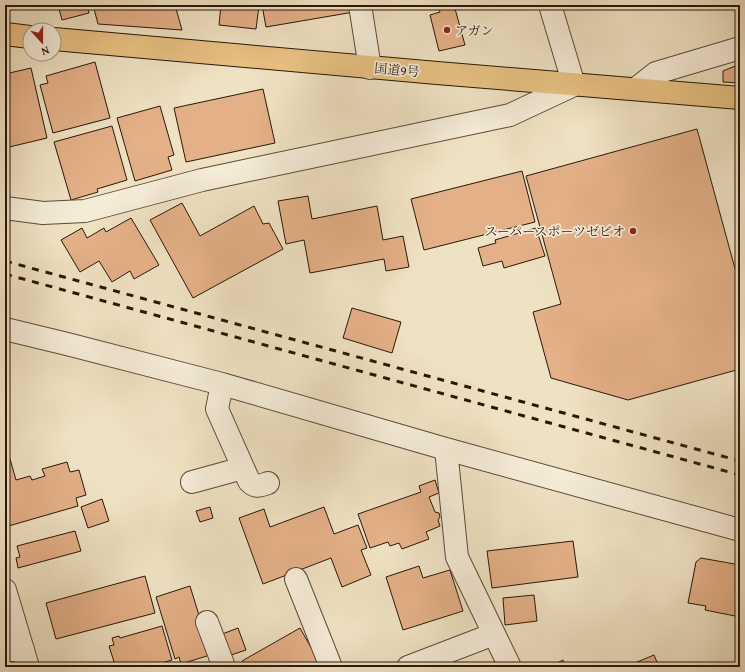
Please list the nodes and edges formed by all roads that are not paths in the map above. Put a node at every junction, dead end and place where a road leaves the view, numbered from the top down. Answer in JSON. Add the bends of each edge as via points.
{"nodes":[{"id":1,"x":360,"y":5,"type":"edge"},
{"id":2,"x":550,"y":5,"type":"edge"},
{"id":3,"x":5,"y":34,"type":"edge"},
{"id":4,"x":22,"y":36,"type":"edge"},
{"id":5,"x":62,"y":40,"type":"edge"},
{"id":6,"x":740,"y":48,"type":"edge"},
{"id":7,"x":370,"y":68,"type":"junction"},
{"id":8,"x":574,"y":85,"type":"junction"},
{"id":9,"x":637,"y":88,"type":"junction"},
{"id":10,"x":740,"y":98,"type":"edge"},
{"id":11,"x":5,"y":208,"type":"edge"},
{"id":12,"x":5,"y":330,"type":"edge"},
{"id":13,"x":222,"y":384,"type":"junction"},
{"id":14,"x":446,"y":449,"type":"junction"},
{"id":15,"x":243,"y":468,"type":"junction"},
{"id":16,"x":192,"y":482,"type":"dead end"},
{"id":17,"x":268,"y":483,"type":"dead end"},
{"id":18,"x":740,"y":530,"type":"edge"},
{"id":19,"x":296,"y":579,"type":"dead end"},
{"id":20,"x":5,"y":590,"type":"edge"},
{"id":21,"x":207,"y":622,"type":"dead end"},
{"id":22,"x":494,"y":634,"type":"junction"},
{"id":23,"x":19,"y":656,"type":"edge"},
{"id":24,"x":224,"y":667,"type":"edge"},
{"id":25,"x":331,"y":667,"type":"edge"},
{"id":26,"x":408,"y":667,"type":"edge"},
{"id":27,"x":510,"y":667,"type":"edge"}],
"edges":[{"from":1,"to":7,"type":"street"},
{"from":2,"to":8,"type":"street"},
{"from":3,"to":4,"type":"highway"},
{"from":5,"to":7,"type":"highway","name":"国道9号"},
{"from":6,"to":9,"type":"street","via":[[656,73]]},
{"from":7,"to":8,"type":"highway","name":"国道9号"},
{"from":8,"to":9,"type":"highway","name":"国道9号"},
{"from":8,"to":11,"type":"street","via":[[510,115],[202,180],[85,211],[43,213]]},
{"from":9,"to":10,"type":"highway","name":"国道9号"},
{"from":12,"to":13,"type":"street"},
{"from":13,"to":14,"type":"street"},
{"from":13,"to":15,"type":"street","via":[[217,409]]},
{"from":14,"to":18,"type":"street"},
{"from":14,"to":22,"type":"street","via":[[457,557]]},
{"from":15,"to":16,"type":"street"},
{"from":15,"to":17,"type":"street","via":[[252,486]]},
{"from":19,"to":25,"type":"street"},
{"from":20,"to":23,"type":"street"},
{"from":21,"to":24,"type":"street"},
{"from":22,"to":26,"type":"street"},
{"from":22,"to":27,"type":"street"}]}
